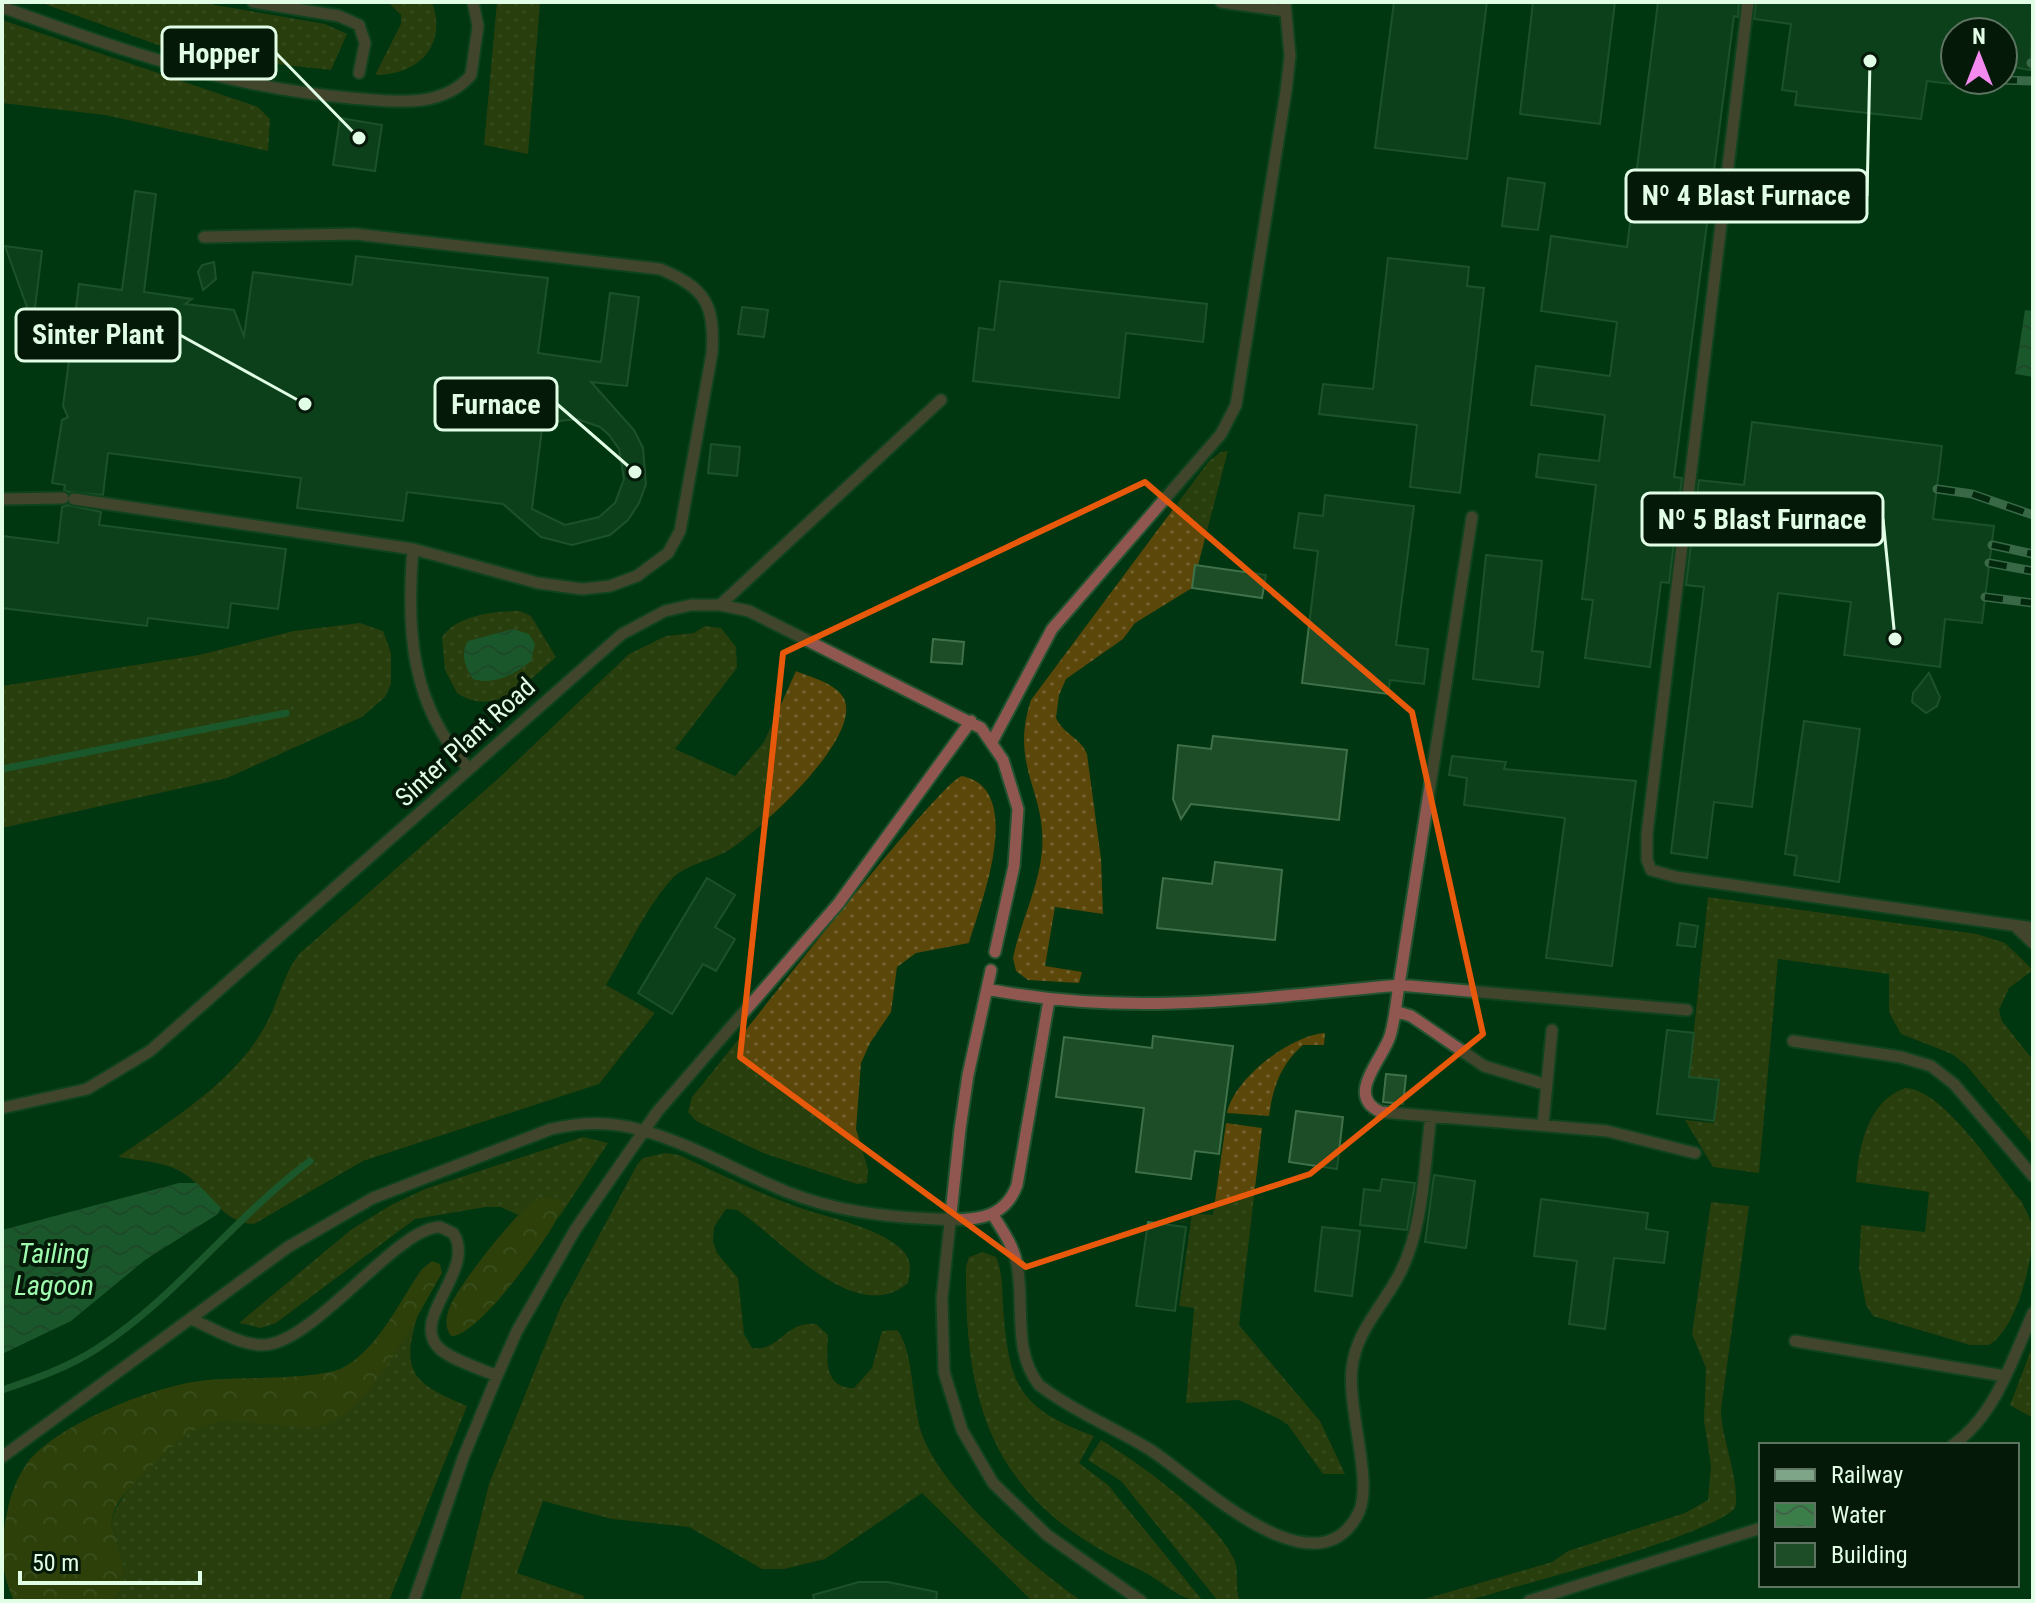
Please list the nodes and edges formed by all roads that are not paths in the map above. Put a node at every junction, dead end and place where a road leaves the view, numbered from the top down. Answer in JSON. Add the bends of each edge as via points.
{"nodes":[{"id":1,"x":253,"y":2,"type":"edge"},
{"id":2,"x":473,"y":2,"type":"edge"},
{"id":3,"x":1221,"y":2,"type":"edge"},
{"id":4,"x":1748,"y":2,"type":"edge"},
{"id":5,"x":2,"y":7,"type":"edge"},
{"id":6,"x":1285,"y":7,"type":"edge"},
{"id":7,"x":359,"y":73,"type":"dead end"},
{"id":8,"x":204,"y":237,"type":"dead end"},
{"id":9,"x":941,"y":400,"type":"dead end"},
{"id":10,"x":2,"y":499,"type":"edge"},
{"id":11,"x":1472,"y":517,"type":"dead end"},
{"id":12,"x":413,"y":549,"type":"junction"},
{"id":13,"x":720,"y":605,"type":"junction"},
{"id":14,"x":971,"y":721,"type":"junction"},
{"id":15,"x":993,"y":740,"type":"junction"},
{"id":16,"x":468,"y":768,"type":"junction"},
{"id":17,"x":2015,"y":926,"type":"junction"},
{"id":18,"x":2033,"y":928,"type":"edge"},
{"id":19,"x":2033,"y":943,"type":"edge"},
{"id":20,"x":995,"y":952,"type":"dead end"},
{"id":21,"x":991,"y":970,"type":"dead end"},
{"id":22,"x":1399,"y":985,"type":"junction"},
{"id":23,"x":987,"y":989,"type":"junction"},
{"id":24,"x":1049,"y":1000,"type":"junction"},
{"id":25,"x":1687,"y":1010,"type":"dead end"},
{"id":26,"x":1395,"y":1011,"type":"junction"},
{"id":27,"x":1552,"y":1030,"type":"dead end"},
{"id":28,"x":1793,"y":1041,"type":"dead end"},
{"id":29,"x":1547,"y":1085,"type":"junction"},
{"id":30,"x":2,"y":1108,"type":"edge"},
{"id":31,"x":1431,"y":1116,"type":"junction"},
{"id":32,"x":1543,"y":1125,"type":"junction"},
{"id":33,"x":643,"y":1130,"type":"junction"},
{"id":34,"x":1695,"y":1153,"type":"dead end"},
{"id":35,"x":2033,"y":1176,"type":"edge"},
{"id":36,"x":993,"y":1215,"type":"junction"},
{"id":37,"x":952,"y":1220,"type":"junction"},
{"id":38,"x":2033,"y":1313,"type":"edge"},
{"id":39,"x":191,"y":1319,"type":"junction"},
{"id":40,"x":1795,"y":1341,"type":"dead end"},
{"id":41,"x":497,"y":1376,"type":"junction"},
{"id":42,"x":2005,"y":1376,"type":"junction"},
{"id":43,"x":1955,"y":1443,"type":"edge"},
{"id":44,"x":2,"y":1457,"type":"edge"},
{"id":45,"x":1759,"y":1529,"type":"edge"},
{"id":46,"x":414,"y":1601,"type":"edge"},
{"id":47,"x":1141,"y":1601,"type":"edge"},
{"id":48,"x":1529,"y":1601,"type":"edge"}],
"edges":[{"from":1,"to":7,"type":"lane","via":[[339,16],[359,25],[365,43]]},
{"from":2,"to":5,"type":"lane","via":[[478,26],[471,75],[449,94],[398,101],[312,95],[192,72]]},
{"from":3,"to":6,"type":"lane"},
{"from":4,"to":17,"type":"lane","via":[[1647,860],[1651,870],[1676,877]]},
{"from":6,"to":15,"type":"lane","via":[[1290,56],[1286,91],[1236,405],[1221,434],[1052,629]]},
{"from":8,"to":12,"type":"lane","via":[[387,237],[660,269],[699,290],[714,325],[712,353],[687,509],[660,561],[623,581],[582,589],[538,583]]},
{"from":9,"to":13,"type":"lane"},
{"from":10,"to":12,"type":"lane","via":[[69,498]]},
{"from":11,"to":22,"type":"lane"},
{"from":12,"to":16,"type":"lane","via":[[411,618],[422,689],[431,718]]},
{"from":13,"to":14,"type":"lane","name":"Sinter Plant Road","via":[[749,611]]},
{"from":13,"to":16,"type":"lane","name":"Sinter Plant Road","via":[[665,611],[622,634]]},
{"from":14,"to":15,"type":"lane","name":"Sinter Plant Road"},
{"from":14,"to":33,"type":"lane","via":[[838,904]]},
{"from":15,"to":20,"type":"lane","via":[[1011,778],[1018,828]]},
{"from":16,"to":30,"type":"lane","name":"Sinter Plant Road","via":[[150,1051],[87,1089]]},
{"from":17,"to":18,"type":"lane"},
{"from":17,"to":19,"type":"lane"},
{"from":21,"to":23,"type":"lane"},
{"from":22,"to":24,"type":"lane","via":[[1162,1005]]},
{"from":22,"to":25,"type":"lane"},
{"from":22,"to":26,"type":"lane"},
{"from":23,"to":24,"type":"lane"},
{"from":23,"to":37,"type":"lane","via":[[968,1075]]},
{"from":24,"to":36,"type":"lane","via":[[1017,1185],[1008,1204]]},
{"from":26,"to":29,"type":"lane","via":[[1411,1016],[1484,1066]]},
{"from":26,"to":31,"type":"lane","via":[[1365,1096],[1381,1112]]},
{"from":27,"to":29,"type":"lane"},
{"from":28,"to":35,"type":"lane","via":[[1931,1066],[1954,1084]]},
{"from":29,"to":32,"type":"lane"},
{"from":31,"to":32,"type":"lane"},
{"from":31,"to":36,"type":"lane","via":[[1414,1238],[1360,1339],[1352,1366],[1363,1496],[1351,1524],[1318,1542],[1300,1543],[1270,1533],[1152,1451],[1039,1385],[1022,1350],[1017,1262]]},
{"from":32,"to":34,"type":"lane","via":[[1607,1131]]},
{"from":33,"to":37,"type":"lane","via":[[824,1204],[878,1216]]},
{"from":33,"to":39,"type":"lane","via":[[611,1123],[551,1129],[408,1182],[288,1247]]},
{"from":33,"to":41,"type":"lane","via":[[557,1261]]},
{"from":36,"to":37,"type":"lane"},
{"from":37,"to":47,"type":"lane","via":[[941,1341],[944,1372],[962,1430],[993,1483],[1016,1509]]},
{"from":38,"to":42,"type":"lane"},
{"from":39,"to":41,"type":"lane","via":[[241,1340],[276,1343],[418,1235],[440,1227],[453,1233],[459,1251],[433,1318],[434,1340],[443,1351]]},
{"from":39,"to":44,"type":"lane"},
{"from":40,"to":42,"type":"lane"},
{"from":41,"to":46,"type":"lane"},
{"from":42,"to":43,"type":"lane","via":[[1985,1414]]},
{"from":45,"to":48,"type":"lane"}]}
